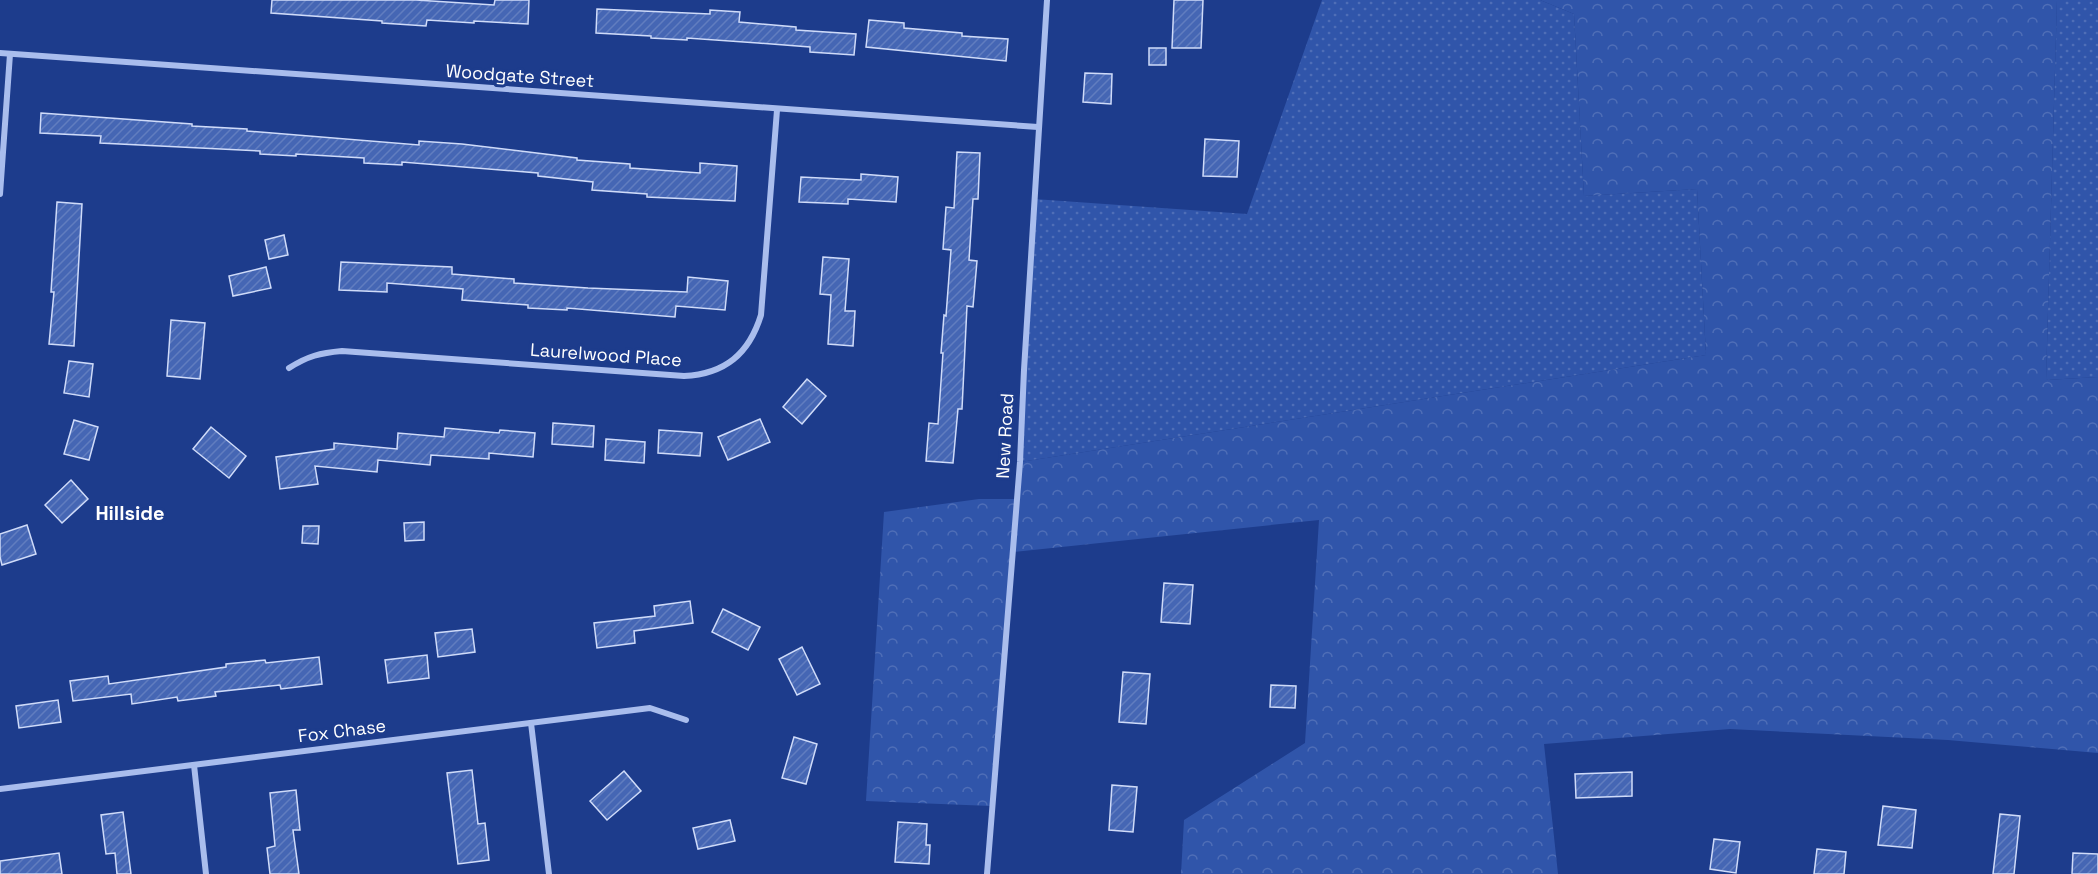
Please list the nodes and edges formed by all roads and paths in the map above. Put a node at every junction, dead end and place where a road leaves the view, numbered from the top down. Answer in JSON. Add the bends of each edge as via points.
{"nodes":[{"id":1,"x":1047,"y":0,"type":"edge"},
{"id":2,"x":0,"y":53,"type":"edge"},
{"id":3,"x":10,"y":54,"type":"junction"},
{"id":4,"x":777,"y":110,"type":"junction"},
{"id":5,"x":1038,"y":127,"type":"junction"},
{"id":6,"x":0,"y":194,"type":"edge"},
{"id":7,"x":289,"y":368,"type":"dead end"},
{"id":8,"x":686,"y":720,"type":"dead end"},
{"id":9,"x":531,"y":723,"type":"junction"},
{"id":10,"x":194,"y":765,"type":"junction"},
{"id":11,"x":0,"y":789,"type":"edge"},
{"id":12,"x":206,"y":874,"type":"edge"},
{"id":13,"x":549,"y":874,"type":"edge"},
{"id":14,"x":987,"y":874,"type":"edge"}],
"edges":[{"from":1,"to":5,"type":"street","name":"New Road"},
{"from":2,"to":3,"type":"street","name":"Woodgate Street"},
{"from":3,"to":4,"type":"street","name":"Woodgate Street"},
{"from":3,"to":6,"type":"street"},
{"from":4,"to":5,"type":"street","name":"Woodgate Street"},
{"from":4,"to":7,"type":"street","name":"Laurelwood Place","via":[[761,315],[745,350],[713,372],[684,376],[342,351],[306,357]]},
{"from":5,"to":14,"type":"street","name":"New Road","via":[[1020,462]]},
{"from":8,"to":9,"type":"street","name":"Fox Chase","via":[[650,708]]},
{"from":9,"to":10,"type":"street","name":"Fox Chase"},
{"from":9,"to":13,"type":"street"},
{"from":10,"to":11,"type":"street","name":"Fox Chase"},
{"from":10,"to":12,"type":"street"}]}
